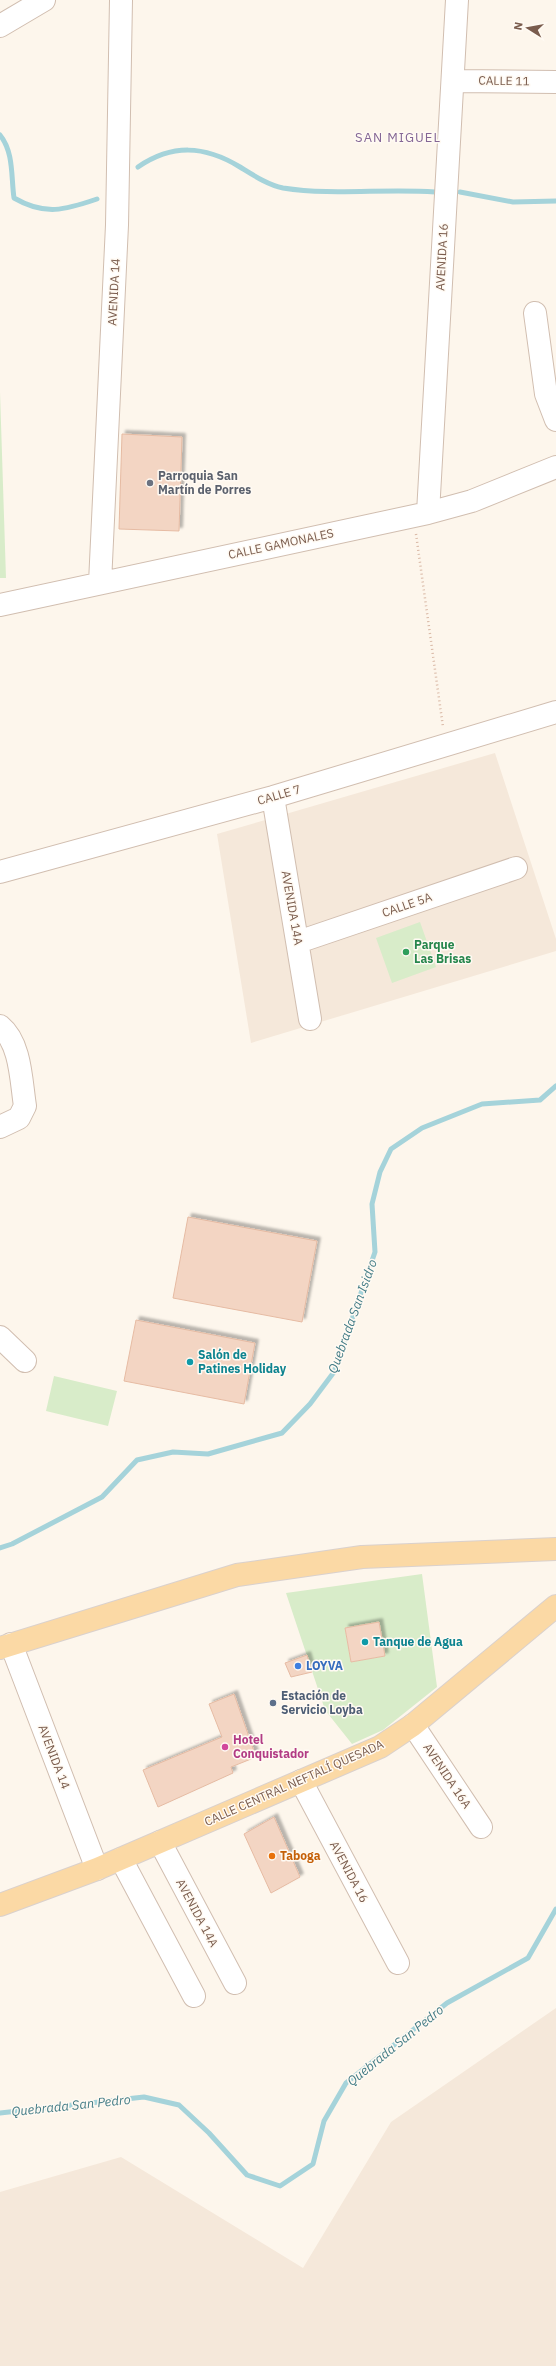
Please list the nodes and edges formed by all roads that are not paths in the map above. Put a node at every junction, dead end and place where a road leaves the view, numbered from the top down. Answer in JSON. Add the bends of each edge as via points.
{"nodes":[{"id":1,"x":44,"y":0,"type":"edge"},
{"id":2,"x":121,"y":0,"type":"edge"},
{"id":3,"x":457,"y":0,"type":"edge"},
{"id":4,"x":0,"y":26,"type":"edge"},
{"id":5,"x":452,"y":81,"type":"junction"},
{"id":6,"x":556,"y":82,"type":"edge"},
{"id":7,"x":535,"y":313,"type":"dead end"},
{"id":8,"x":556,"y":420,"type":"edge"},
{"id":9,"x":556,"y":467,"type":"edge"},
{"id":10,"x":420,"y":515,"type":"junction"},
{"id":11,"x":100,"y":583,"type":"junction"},
{"id":12,"x":0,"y":605,"type":"edge"},
{"id":13,"x":556,"y":712,"type":"edge"},
{"id":14,"x":272,"y":797,"type":"junction"},
{"id":15,"x":516,"y":868,"type":"dead end"},
{"id":16,"x":0,"y":872,"type":"edge"},
{"id":17,"x":298,"y":942,"type":"junction"},
{"id":18,"x":310,"y":1019,"type":"dead end"},
{"id":19,"x":0,"y":1026,"type":"edge"},
{"id":20,"x":0,"y":1127,"type":"edge"},
{"id":21,"x":0,"y":1337,"type":"edge"},
{"id":22,"x":25,"y":1361,"type":"dead end"},
{"id":23,"x":554,"y":1550,"type":"edge"},
{"id":24,"x":556,"y":1606,"type":"edge"},
{"id":25,"x":6,"y":1646,"type":"edge"},
{"id":26,"x":413,"y":1725,"type":"junction"},
{"id":27,"x":301,"y":1781,"type":"junction"},
{"id":28,"x":481,"y":1827,"type":"dead end"},
{"id":29,"x":160,"y":1842,"type":"junction"},
{"id":30,"x":121,"y":1859,"type":"junction"},
{"id":31,"x":97,"y":1869,"type":"junction"},
{"id":32,"x":0,"y":1905,"type":"edge"},
{"id":33,"x":398,"y":1963,"type":"dead end"},
{"id":34,"x":234,"y":1983,"type":"dead end"},
{"id":35,"x":194,"y":1996,"type":"dead end"}],
"edges":[{"from":1,"to":4,"type":"street"},
{"from":2,"to":11,"type":"street","name":"AVENIDA 14","via":[[117,225]]},
{"from":3,"to":5,"type":"street","name":"AVENIDA 16"},
{"from":5,"to":6,"type":"street","name":"CALLE 11"},
{"from":5,"to":10,"type":"street","name":"AVENIDA 16"},
{"from":7,"to":8,"type":"street","via":[[546,394]]},
{"from":9,"to":10,"type":"street","name":"CALLE GAMONALES","via":[[472,501]]},
{"from":10,"to":11,"type":"street","name":"CALLE GAMONALES"},
{"from":11,"to":12,"type":"street","name":"CALLE GAMONALES"},
{"from":13,"to":14,"type":"street","name":"CALLE 7"},
{"from":14,"to":16,"type":"street","name":"CALLE 7"},
{"from":14,"to":17,"type":"street","name":"AVENIDA 14A"},
{"from":15,"to":17,"type":"street","name":"CALLE 5A"},
{"from":17,"to":18,"type":"street","name":"AVENIDA 14A"},
{"from":19,"to":20,"type":"street","via":[[14,1045],[26,1106],[19,1118]]},
{"from":21,"to":22,"type":"street"},
{"from":23,"to":25,"type":"main road","via":[[362,1558],[237,1575]]},
{"from":24,"to":26,"type":"main road","name":"CALLE CENTRAL NEFTALÍ QUESADA"},
{"from":25,"to":31,"type":"street","name":"AVENIDA 14"},
{"from":26,"to":27,"type":"main road","name":"CALLE CENTRAL NEFTALÍ QUESADA","via":[[380,1747]]},
{"from":26,"to":28,"type":"street","name":"AVENIDA 16A"},
{"from":27,"to":29,"type":"main road","name":"CALLE CENTRAL NEFTALÍ QUESADA"},
{"from":27,"to":33,"type":"street","name":"AVENIDA 16"},
{"from":29,"to":30,"type":"main road","name":"CALLE CENTRAL NEFTALÍ QUESADA"},
{"from":29,"to":34,"type":"street","name":"AVENIDA 14A"},
{"from":30,"to":31,"type":"main road","name":"CALLE CENTRAL NEFTALÍ QUESADA"},
{"from":30,"to":35,"type":"street"},
{"from":31,"to":32,"type":"main road","name":"CALLE CENTRAL NEFTALÍ QUESADA"}]}
